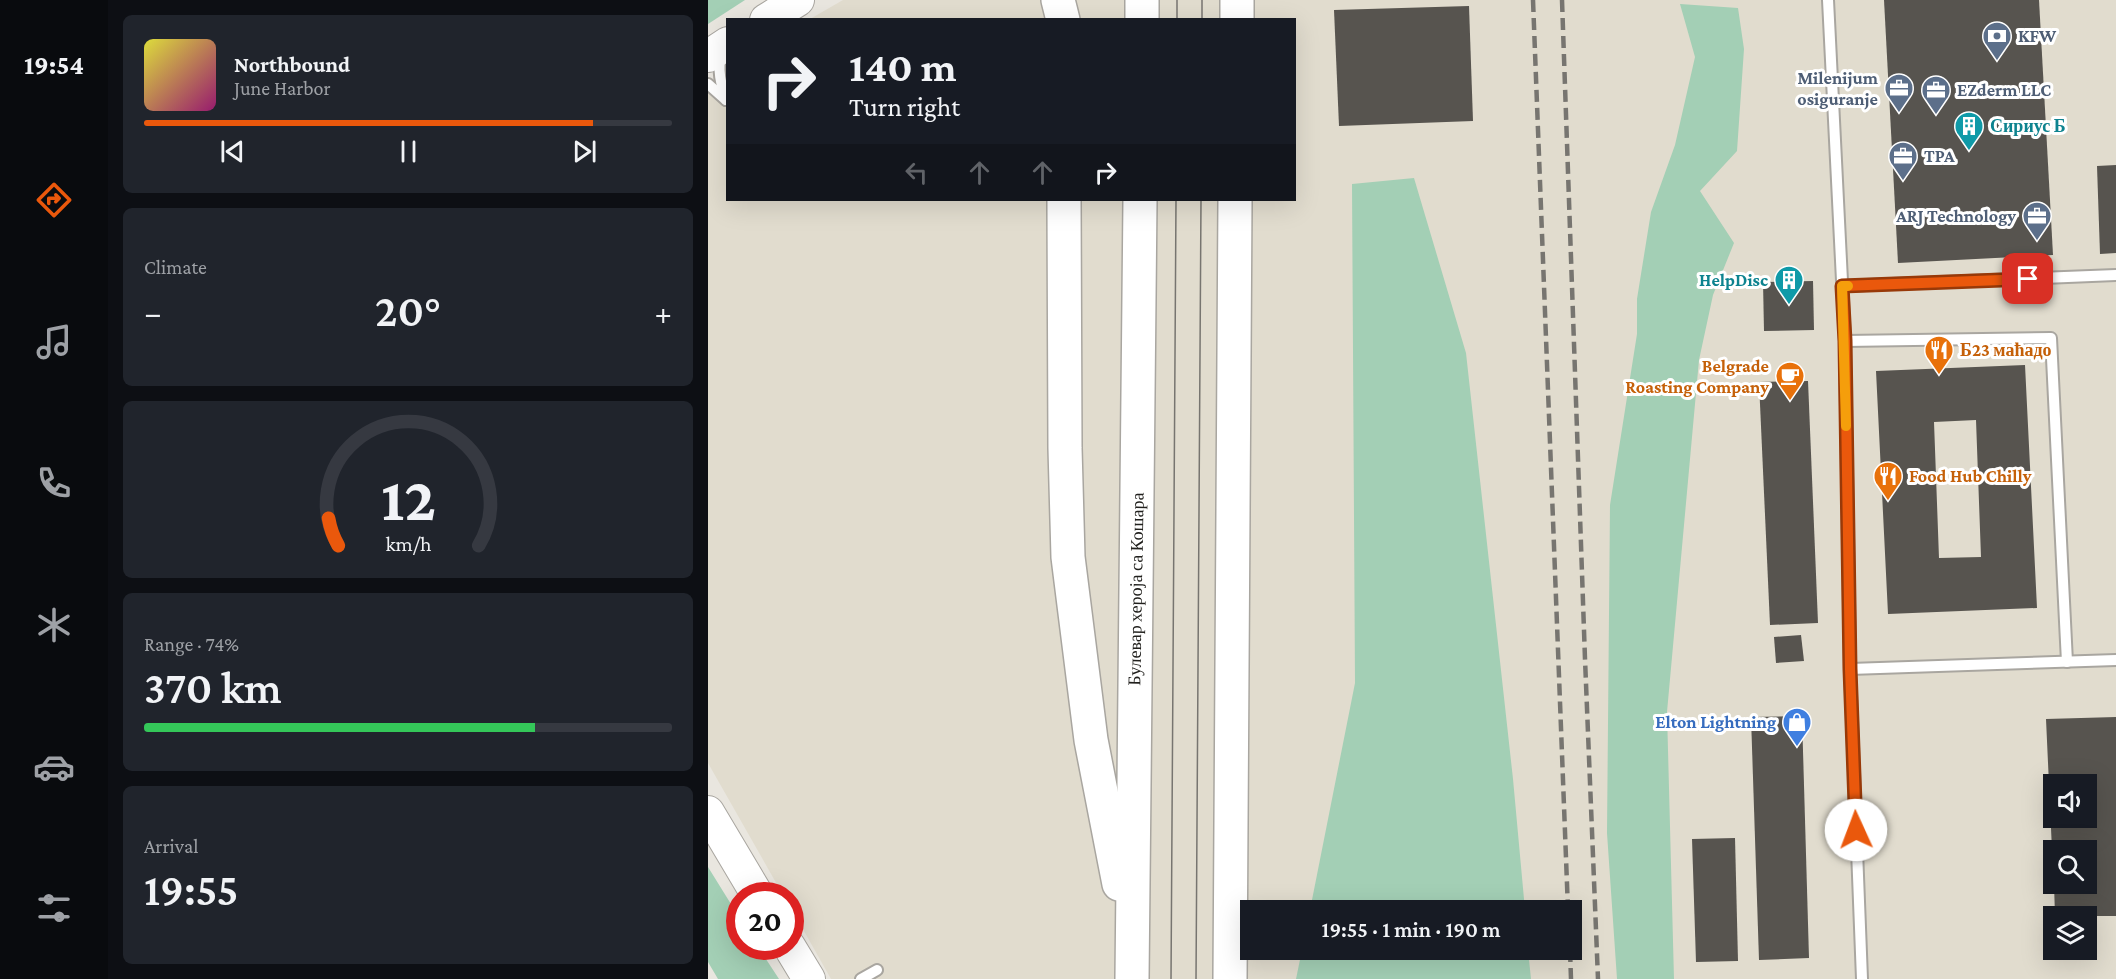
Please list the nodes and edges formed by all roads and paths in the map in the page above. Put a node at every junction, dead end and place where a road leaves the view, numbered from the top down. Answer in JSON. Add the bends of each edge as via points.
{"nodes":[{"id":1,"x":798,"y":0,"type":"edge"},
{"id":2,"x":1058,"y":0,"type":"edge"},
{"id":3,"x":1142,"y":0,"type":"edge"},
{"id":4,"x":1237,"y":0,"type":"edge"},
{"id":5,"x":1828,"y":0,"type":"edge"},
{"id":6,"x":769,"y":18,"type":"edge"},
{"id":7,"x":1062,"y":18,"type":"edge"},
{"id":8,"x":1142,"y":18,"type":"edge"},
{"id":9,"x":1237,"y":18,"type":"edge"},
{"id":10,"x":726,"y":45,"type":"edge"},
{"id":11,"x":726,"y":47,"type":"edge"},
{"id":12,"x":708,"y":56,"type":"edge"},
{"id":13,"x":708,"y":84,"type":"edge"},
{"id":14,"x":726,"y":100,"type":"edge"},
{"id":15,"x":726,"y":100,"type":"edge"},
{"id":16,"x":1064,"y":201,"type":"edge"},
{"id":17,"x":1140,"y":201,"type":"edge"},
{"id":18,"x":1236,"y":201,"type":"edge"},
{"id":19,"x":2116,"y":275,"type":"edge"},
{"id":20,"x":1842,"y":286,"type":"junction"},
{"id":21,"x":1845,"y":341,"type":"junction"},
{"id":22,"x":2116,"y":660,"type":"edge"},
{"id":23,"x":2067,"y":662,"type":"junction"},
{"id":24,"x":1850,"y":669,"type":"junction"},
{"id":25,"x":708,"y":812,"type":"edge"},
{"id":26,"x":750,"y":882,"type":"edge"},
{"id":27,"x":797,"y":960,"type":"edge"},
{"id":28,"x":1132,"y":965,"type":"edge"},
{"id":29,"x":877,"y":969,"type":"dead end"},
{"id":30,"x":809,"y":979,"type":"edge"},
{"id":31,"x":861,"y":979,"type":"edge"},
{"id":32,"x":1230,"y":979,"type":"edge"},
{"id":33,"x":1862,"y":979,"type":"edge"}],
"edges":[{"from":1,"to":6,"type":"main road"},
{"from":2,"to":7,"type":"main road"},
{"from":3,"to":8,"type":"main road"},
{"from":4,"to":9,"type":"main road"},
{"from":5,"to":20,"type":"lane"},
{"from":10,"to":12,"type":"main road"},
{"from":11,"to":15,"type":"lane","via":[[720,57],[720,77]]},
{"from":13,"to":14,"type":"lane"},
{"from":16,"to":28,"type":"main road","via":[[1068,557],[1090,740]]},
{"from":17,"to":28,"type":"main road","name":"Булевар хероја са Кошара"},
{"from":18,"to":32,"type":"main road"},
{"from":19,"to":20,"type":"lane"},
{"from":20,"to":21,"type":"lane"},
{"from":21,"to":23,"type":"lane","via":[[2051,338]]},
{"from":21,"to":24,"type":"lane"},
{"from":22,"to":23,"type":"lane"},
{"from":23,"to":24,"type":"lane"},
{"from":24,"to":33,"type":"lane"},
{"from":25,"to":26,"type":"main road"},
{"from":27,"to":30,"type":"main road"},
{"from":29,"to":31,"type":"lane"}]}
